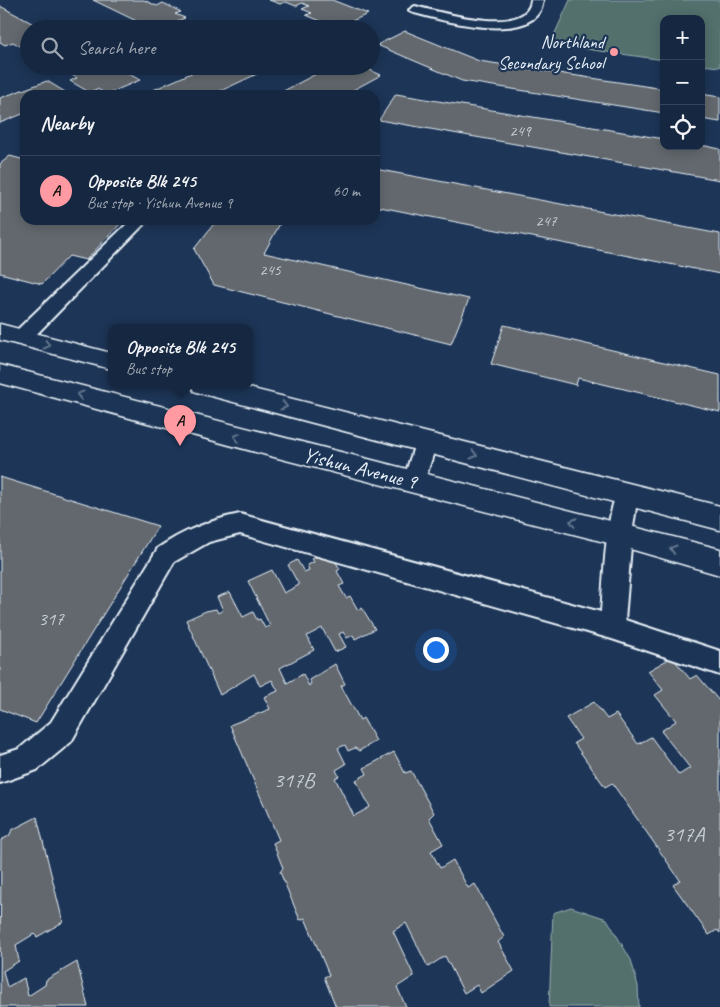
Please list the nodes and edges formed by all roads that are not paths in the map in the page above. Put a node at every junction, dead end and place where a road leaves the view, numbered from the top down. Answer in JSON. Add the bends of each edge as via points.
{"nodes":[{"id":1,"x":537,"y":0,"type":"edge"},
{"id":2,"x":414,"y":10,"type":"dead end"},
{"id":3,"x":134,"y":225,"type":"edge"},
{"id":4,"x":11,"y":335,"type":"edge"},
{"id":5,"x":108,"y":360,"type":"edge"},
{"id":6,"x":0,"y":374,"type":"edge"},
{"id":7,"x":218,"y":389,"type":"edge"},
{"id":8,"x":426,"y":443,"type":"junction"},
{"id":9,"x":414,"y":482,"type":"junction"},
{"id":10,"x":627,"y":494,"type":"junction"},
{"id":11,"x":720,"y":518,"type":"edge"},
{"id":12,"x":620,"y":534,"type":"junction"},
{"id":13,"x":720,"y":562,"type":"edge"},
{"id":14,"x":612,"y":627,"type":"junction"},
{"id":15,"x":720,"y":663,"type":"edge"},
{"id":16,"x":0,"y":768,"type":"edge"}],
"edges":[{"from":1,"to":2,"type":"lane","via":[[535,11],[526,18],[508,23],[472,22]]},
{"from":3,"to":4,"type":"lane"},
{"from":4,"to":5,"type":"street","one_way":true},
{"from":9,"to":6,"type":"street","name":"Yishun Avenue 9","one_way":true},
{"from":7,"to":8,"type":"street","name":"Yishun Avenue 9","one_way":true},
{"from":8,"to":9,"type":"lane"},
{"from":8,"to":10,"type":"street","name":"Yishun Avenue 9","one_way":true},
{"from":12,"to":9,"type":"street","name":"Yishun Avenue 9","one_way":true},
{"from":10,"to":11,"type":"street","name":"Yishun Avenue 9"},
{"from":10,"to":12,"type":"lane"},
{"from":13,"to":12,"type":"street","name":"Yishun Avenue 9","one_way":true},
{"from":12,"to":14,"type":"lane"},
{"from":14,"to":15,"type":"lane"},
{"from":14,"to":16,"type":"lane","via":[[240,524],[215,528],[190,538],[166,555],[61,732],[27,760]]}]}
